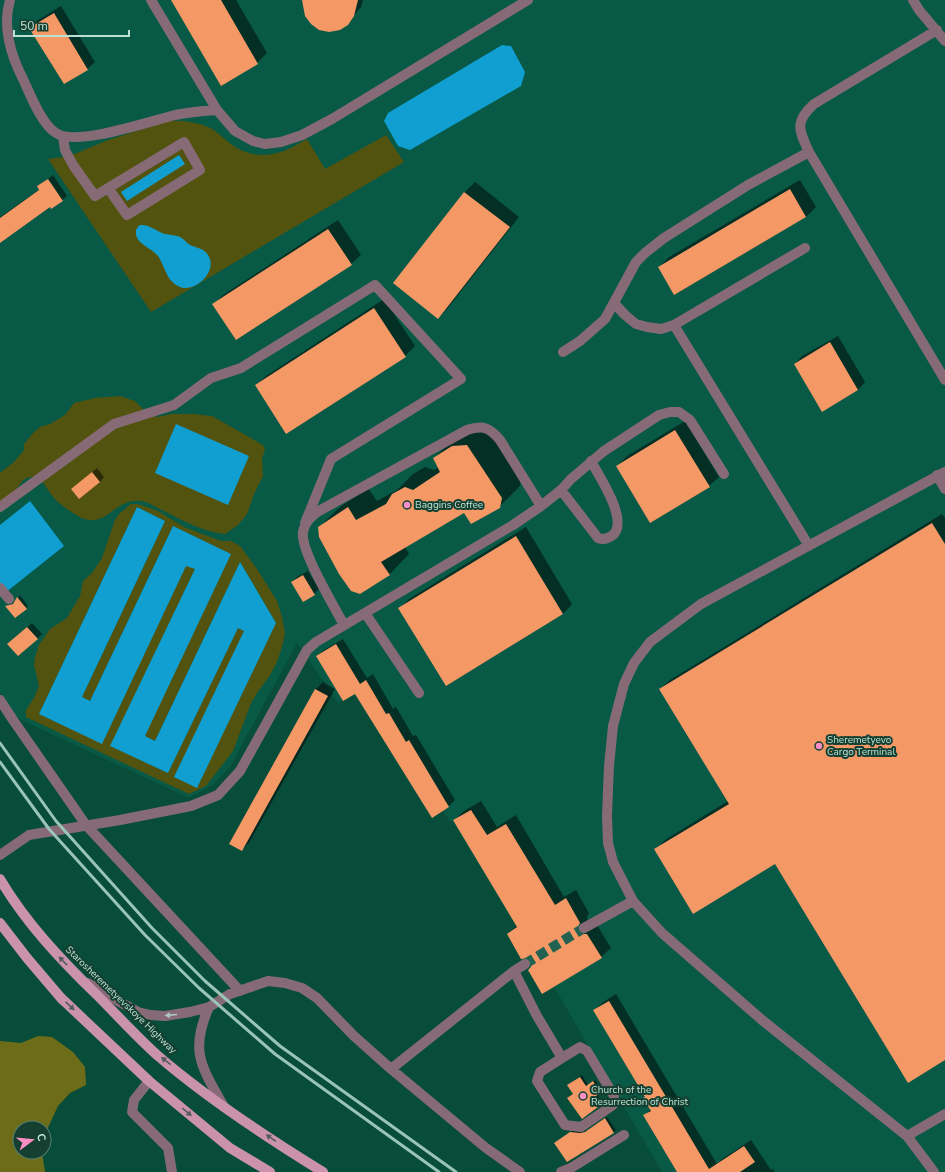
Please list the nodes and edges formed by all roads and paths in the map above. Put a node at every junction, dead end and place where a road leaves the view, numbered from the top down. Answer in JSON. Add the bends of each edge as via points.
{"nodes":[{"id":1,"x":10,"y":0,"type":"edge"},
{"id":2,"x":151,"y":0,"type":"edge"},
{"id":3,"x":528,"y":0,"type":"edge"},
{"id":4,"x":913,"y":0,"type":"edge"},
{"id":5,"x":937,"y":30,"type":"junction"},
{"id":6,"x":945,"y":41,"type":"edge"},
{"id":7,"x":217,"y":110,"type":"junction"},
{"id":8,"x":63,"y":137,"type":"junction"},
{"id":9,"x":808,"y":152,"type":"junction"},
{"id":10,"x":108,"y":188,"type":"junction"},
{"id":11,"x":805,"y":248,"type":"dead end"},
{"id":12,"x":614,"y":303,"type":"junction"},
{"id":13,"x":674,"y":324,"type":"junction"},
{"id":14,"x":563,"y":352,"type":"dead end"},
{"id":15,"x":945,"y":380,"type":"edge"},
{"id":16,"x":591,"y":461,"type":"junction"},
{"id":17,"x":724,"y":474,"type":"dead end"},
{"id":18,"x":941,"y":474,"type":"edge"},
{"id":19,"x":945,"y":489,"type":"edge"},
{"id":20,"x":561,"y":490,"type":"junction"},
{"id":21,"x":541,"y":506,"type":"junction"},
{"id":22,"x":0,"y":507,"type":"edge"},
{"id":23,"x":305,"y":523,"type":"junction"},
{"id":24,"x":808,"y":546,"type":"junction"},
{"id":25,"x":0,"y":588,"type":"edge"},
{"id":26,"x":9,"y":599,"type":"dead end"},
{"id":27,"x":365,"y":613,"type":"junction"},
{"id":28,"x":344,"y":625,"type":"junction"},
{"id":29,"x":419,"y":693,"type":"dead end"},
{"id":30,"x":0,"y":700,"type":"edge"},
{"id":31,"x":86,"y":825,"type":"junction"},
{"id":32,"x":0,"y":856,"type":"edge"},
{"id":33,"x":0,"y":879,"type":"edge"},
{"id":34,"x":633,"y":901,"type":"junction"},
{"id":35,"x":0,"y":923,"type":"edge"},
{"id":36,"x":584,"y":928,"type":"tunnel mouth"},
{"id":37,"x":525,"y":964,"type":"tunnel mouth"},
{"id":38,"x":514,"y":971,"type":"junction"},
{"id":39,"x":80,"y":979,"type":"junction"},
{"id":40,"x":240,"y":991,"type":"junction"},
{"id":41,"x":209,"y":1007,"type":"junction"},
{"id":42,"x":562,"y":1058,"type":"junction"},
{"id":43,"x":391,"y":1068,"type":"junction"},
{"id":44,"x":148,"y":1081,"type":"junction"},
{"id":45,"x":224,"y":1107,"type":"junction"},
{"id":46,"x":945,"y":1114,"type":"edge"},
{"id":47,"x":624,"y":1135,"type":"dead end"},
{"id":48,"x":907,"y":1136,"type":"junction"},
{"id":49,"x":172,"y":1172,"type":"edge"},
{"id":50,"x":270,"y":1172,"type":"edge"},
{"id":51,"x":323,"y":1172,"type":"edge"},
{"id":52,"x":520,"y":1172,"type":"edge"},
{"id":53,"x":561,"y":1172,"type":"edge"},
{"id":54,"x":934,"y":1172,"type":"edge"}],
"edges":[{"from":1,"to":8,"type":"lane","via":[[7,34],[17,67],[49,128]]},
{"from":2,"to":7,"type":"lane"},
{"from":3,"to":7,"type":"lane","via":[[302,135],[265,144],[253,141],[235,131]]},
{"from":4,"to":5,"type":"lane"},
{"from":5,"to":6,"type":"lane"},
{"from":5,"to":9,"type":"lane","via":[[814,104],[803,114],[800,122]]},
{"from":7,"to":8,"type":"lane","via":[[177,115],[105,133]]},
{"from":8,"to":10,"type":"lane","via":[[65,150],[73,165],[95,196]]},
{"from":9,"to":12,"type":"lane","via":[[748,185],[645,253],[636,262]]},
{"from":9,"to":15,"type":"lane"},
{"from":10,"to":10,"type":"lane","via":[[184,142],[200,170],[127,215]]},
{"from":11,"to":13,"type":"lane"},
{"from":12,"to":13,"type":"lane","via":[[636,324],[647,328],[661,329]]},
{"from":12,"to":14,"type":"lane","via":[[605,319]]},
{"from":13,"to":24,"type":"lane"},
{"from":16,"to":17,"type":"lane","via":[[659,415],[679,412],[690,420]]},
{"from":16,"to":20,"type":"lane"},
{"from":16,"to":20,"type":"lane","via":[[612,500],[617,515],[617,528],[612,536],[598,538]]},
{"from":18,"to":19,"type":"lane"},
{"from":18,"to":24,"type":"lane"},
{"from":20,"to":21,"type":"lane"},
{"from":21,"to":23,"type":"lane","via":[[500,440],[492,431],[476,427],[317,512]]},
{"from":21,"to":27,"type":"lane"},
{"from":22,"to":23,"type":"lane","via":[[114,424],[174,405],[211,378],[241,368],[375,285],[461,379],[331,459]]},
{"from":23,"to":28,"type":"lane","via":[[303,533],[308,557]]},
{"from":24,"to":34,"type":"lane","via":[[701,604],[650,642],[634,663],[624,684],[613,726],[607,816],[608,843],[613,862]]},
{"from":25,"to":26,"type":"lane"},
{"from":27,"to":28,"type":"lane"},
{"from":27,"to":29,"type":"lane"},
{"from":28,"to":31,"type":"lane","via":[[307,650],[240,772],[218,795],[191,806]]},
{"from":30,"to":31,"type":"lane"},
{"from":31,"to":32,"type":"lane","via":[[29,835]]},
{"from":31,"to":40,"type":"lane"},
{"from":39,"to":33,"type":"main road","name":"Starosheremetyevskoye Highway","one_way":true,"via":[[45,941],[11,898]]},
{"from":34,"to":36,"type":"lane"},
{"from":34,"to":48,"type":"lane","via":[[662,933],[756,1015]]},
{"from":35,"to":44,"type":"main road","one_way":true,"via":[[61,998]]},
{"from":37,"to":38,"type":"lane"},
{"from":38,"to":42,"type":"lane"},
{"from":38,"to":43,"type":"lane"},
{"from":41,"to":39,"type":"lane","one_way":true,"via":[[176,1015],[151,1015],[118,1002]]},
{"from":45,"to":39,"type":"main road","name":"Starosheremetyevskoye Highway","one_way":true,"via":[[157,1054]]},
{"from":40,"to":41,"type":"lane"},
{"from":40,"to":43,"type":"lane","via":[[268,981],[302,988],[318,998],[354,1036]]},
{"from":41,"to":45,"type":"lane","via":[[202,1023],[198,1046],[202,1064]]},
{"from":42,"to":42,"type":"lane","via":[[540,1072],[537,1081],[565,1125],[581,1127],[613,1106],[614,1096],[587,1051],[580,1047]]},
{"from":43,"to":52,"type":"lane","via":[[486,1148]]},
{"from":44,"to":49,"type":"lane","via":[[134,1100],[132,1112],[168,1148]]},
{"from":44,"to":50,"type":"main road","one_way":true,"via":[[230,1148]]},
{"from":51,"to":45,"type":"main road","name":"Starosheremetyevskoye Highway","one_way":true},
{"from":46,"to":48,"type":"lane"},
{"from":47,"to":53,"type":"lane"},
{"from":48,"to":54,"type":"lane"}]}
